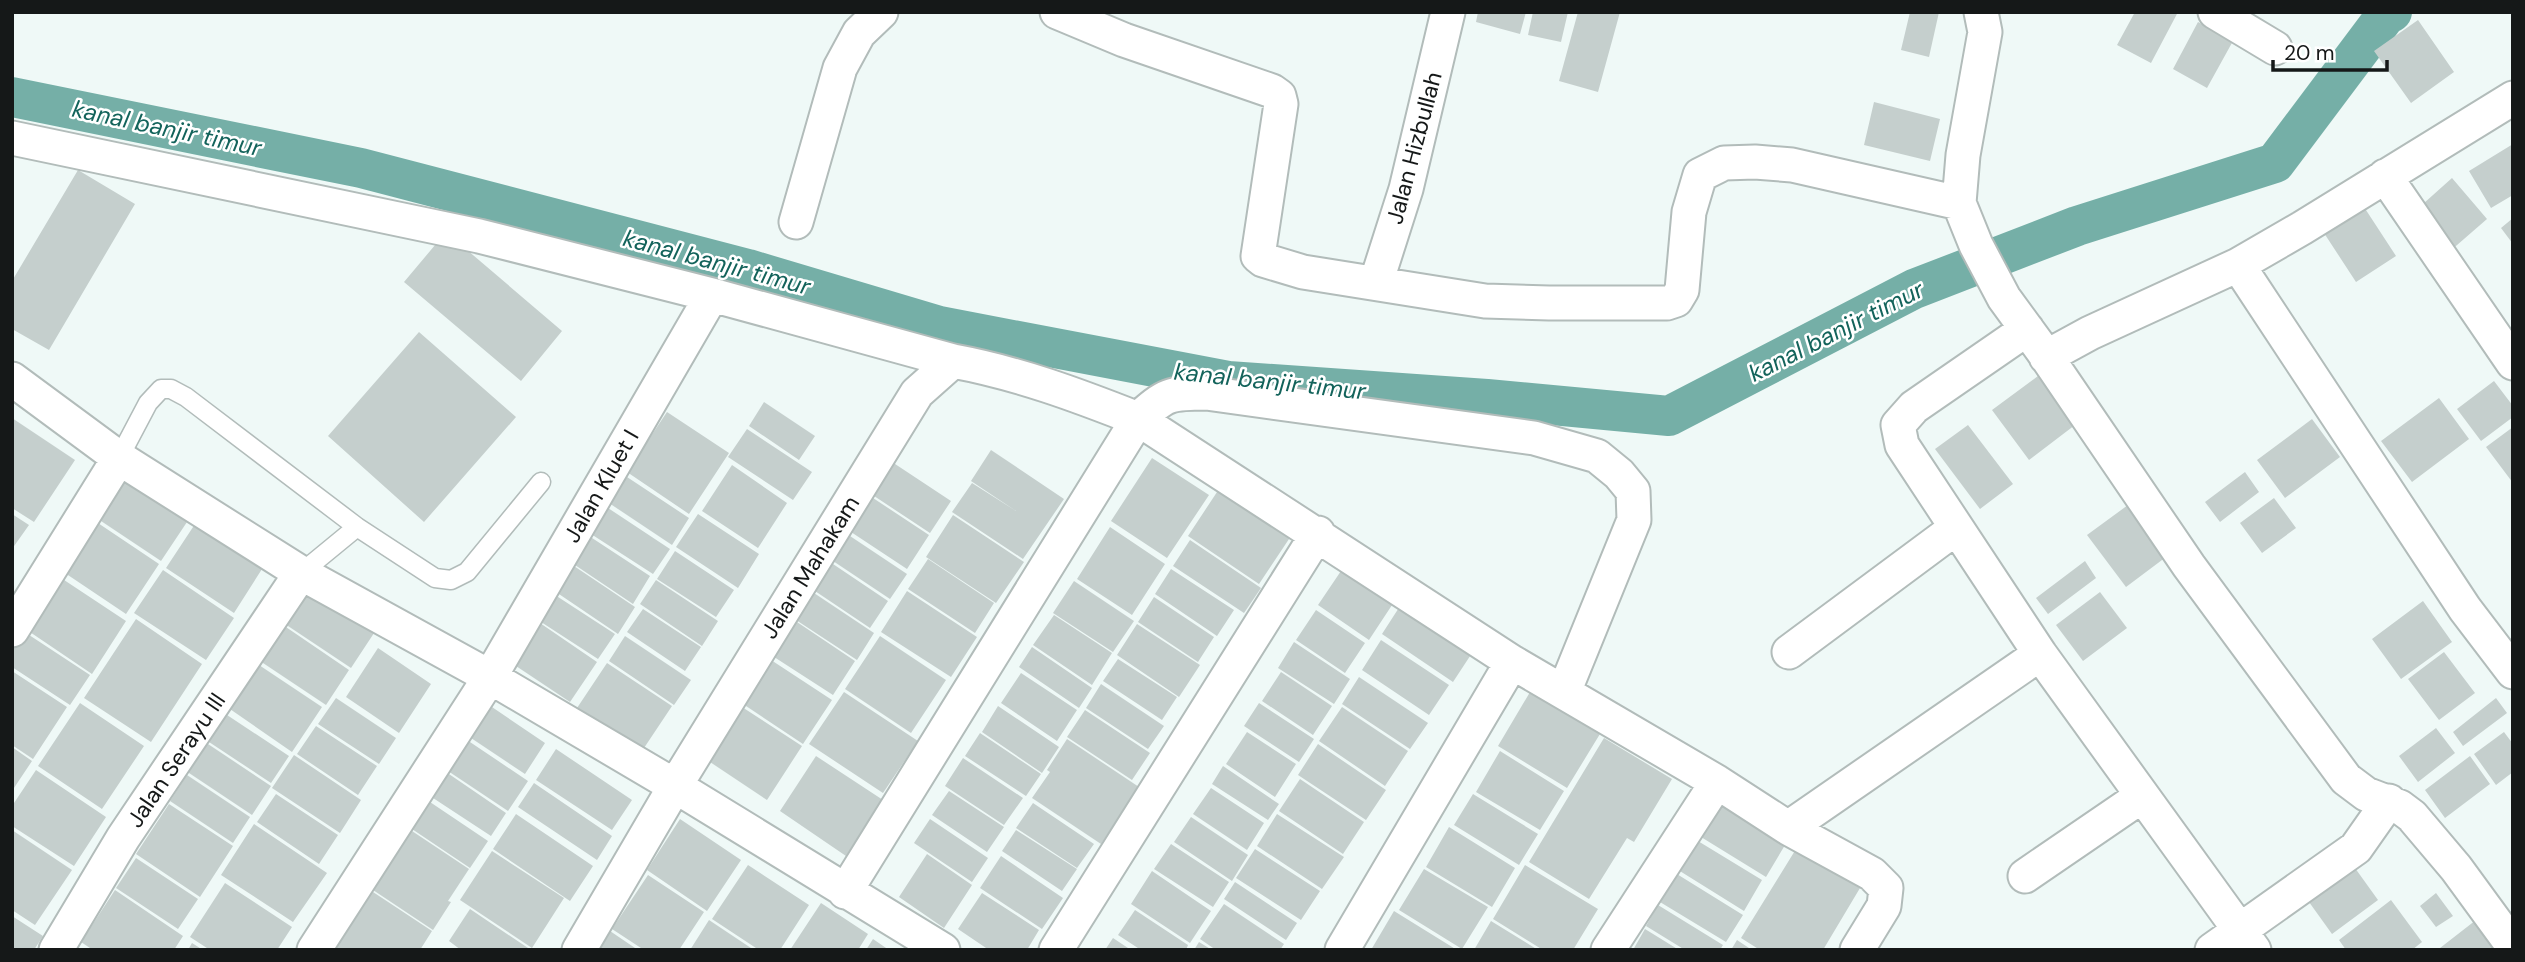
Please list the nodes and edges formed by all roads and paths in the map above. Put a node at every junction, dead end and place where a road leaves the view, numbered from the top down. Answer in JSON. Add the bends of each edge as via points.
{"nodes":[{"id":1,"x":881,"y":12,"type":"edge"},
{"id":2,"x":1057,"y":12,"type":"edge"},
{"id":3,"x":1448,"y":12,"type":"edge"},
{"id":4,"x":1981,"y":12,"type":"edge"},
{"id":5,"x":2216,"y":12,"type":"edge"},
{"id":6,"x":2275,"y":48,"type":"dead end"},
{"id":7,"x":2510,"y":108,"type":"edge"},
{"id":8,"x":13,"y":141,"type":"edge"},
{"id":9,"x":2385,"y":176,"type":"junction"},
{"id":10,"x":1959,"y":204,"type":"junction"},
{"id":11,"x":796,"y":222,"type":"dead end"},
{"id":12,"x":2238,"y":265,"type":"junction"},
{"id":13,"x":1376,"y":283,"type":"junction"},
{"id":14,"x":712,"y":295,"type":"junction"},
{"id":15,"x":2027,"y":329,"type":"junction"},
{"id":16,"x":2046,"y":357,"type":"junction"},
{"id":17,"x":953,"y":361,"type":"junction"},
{"id":18,"x":2513,"y":363,"type":"edge"},
{"id":19,"x":12,"y":379,"type":"edge"},
{"id":20,"x":1138,"y":419,"type":"junction"},
{"id":21,"x":119,"y":458,"type":"junction"},
{"id":22,"x":541,"y":481,"type":"dead end"},
{"id":23,"x":357,"y":527,"type":"junction"},
{"id":24,"x":1956,"y":528,"type":"junction"},
{"id":25,"x":1318,"y":533,"type":"junction"},
{"id":26,"x":301,"y":573,"type":"junction"},
{"id":27,"x":12,"y":629,"type":"edge"},
{"id":28,"x":1788,"y":653,"type":"dead end"},
{"id":29,"x":2040,"y":654,"type":"junction"},
{"id":30,"x":1512,"y":662,"type":"junction"},
{"id":31,"x":2513,"y":672,"type":"edge"},
{"id":32,"x":490,"y":677,"type":"junction"},
{"id":33,"x":1564,"y":692,"type":"junction"},
{"id":34,"x":1717,"y":782,"type":"junction"},
{"id":35,"x":675,"y":786,"type":"junction"},
{"id":36,"x":2142,"y":796,"type":"junction"},
{"id":37,"x":2389,"y":801,"type":"junction"},
{"id":38,"x":1788,"y":828,"type":"junction"},
{"id":39,"x":2025,"y":876,"type":"dead end"},
{"id":40,"x":845,"y":892,"type":"junction"},
{"id":41,"x":2507,"y":926,"type":"edge"},
{"id":42,"x":2247,"y":940,"type":"edge"},
{"id":43,"x":56,"y":950,"type":"edge"},
{"id":44,"x":314,"y":950,"type":"edge"},
{"id":45,"x":579,"y":950,"type":"edge"},
{"id":46,"x":943,"y":950,"type":"edge"},
{"id":47,"x":1056,"y":950,"type":"edge"},
{"id":48,"x":1342,"y":950,"type":"edge"},
{"id":49,"x":1608,"y":950,"type":"edge"},
{"id":50,"x":1857,"y":950,"type":"edge"},
{"id":51,"x":2212,"y":950,"type":"edge"}],
"edges":[{"from":1,"to":11,"type":"street","via":[[859,33],[840,68]]},
{"from":2,"to":13,"type":"street","via":[[1279,96],[1258,256],[1303,272]]},
{"from":3,"to":13,"type":"street","name":"Jalan Hizbullah","via":[[1406,189]]},
{"from":4,"to":10,"type":"street","via":[[1985,33]]},
{"from":5,"to":6,"type":"street"},
{"from":7,"to":9,"type":"street"},
{"from":8,"to":14,"type":"street","via":[[479,236]]},
{"from":9,"to":12,"type":"street"},
{"from":9,"to":18,"type":"street"},
{"from":10,"to":13,"type":"street","via":[[1792,166],[1724,163],[1700,175],[1689,212],[1682,290],[1676,300],[1598,304],[1485,301]]},
{"from":10,"to":15,"type":"street","via":[[2004,298]]},
{"from":12,"to":16,"type":"street"},
{"from":12,"to":31,"type":"street","via":[[2465,609]]},
{"from":14,"to":17,"type":"street"},
{"from":14,"to":32,"type":"street","name":"Jalan Kluet I"},
{"from":15,"to":16,"type":"street"},
{"from":15,"to":24,"type":"street","via":[[1914,407],[1898,425],[1902,445]]},
{"from":16,"to":37,"type":"street","via":[[2189,566],[2346,779],[2367,794]]},
{"from":17,"to":20,"type":"street","via":[[1049,384]]},
{"from":17,"to":35,"type":"street","name":"Jalan Mahakam","via":[[918,393]]},
{"from":19,"to":21,"type":"street"},
{"from":20,"to":25,"type":"street"},
{"from":20,"to":33,"type":"street","via":[[1162,397],[1206,393],[1534,438],[1597,456],[1633,491],[1634,520]]},
{"from":20,"to":40,"type":"street"},
{"from":21,"to":23,"type":"lane","via":[[148,403],[160,389],[171,389]]},
{"from":21,"to":26,"type":"street"},
{"from":21,"to":27,"type":"street"},
{"from":22,"to":23,"type":"lane","via":[[467,572],[451,579],[435,578]]},
{"from":23,"to":26,"type":"lane"},
{"from":24,"to":28,"type":"street"},
{"from":24,"to":29,"type":"street"},
{"from":25,"to":30,"type":"street"},
{"from":25,"to":47,"type":"street"},
{"from":26,"to":32,"type":"street"},
{"from":26,"to":43,"type":"street","name":"Jalan Serayu III","via":[[123,838]]},
{"from":29,"to":36,"type":"street"},
{"from":29,"to":38,"type":"street"},
{"from":30,"to":33,"type":"street"},
{"from":30,"to":48,"type":"street"},
{"from":32,"to":35,"type":"street"},
{"from":32,"to":44,"type":"street","name":"Jalan Kluet I"},
{"from":33,"to":34,"type":"street"},
{"from":34,"to":38,"type":"street"},
{"from":34,"to":49,"type":"street"},
{"from":35,"to":40,"type":"street"},
{"from":35,"to":45,"type":"street","name":"Jalan Mahakam"},
{"from":36,"to":39,"type":"street"},
{"from":36,"to":42,"type":"street"},
{"from":37,"to":41,"type":"street","via":[[2413,816]]},
{"from":37,"to":42,"type":"street","via":[[2356,848]]},
{"from":38,"to":50,"type":"street","via":[[1872,874],[1886,888],[1884,906]]},
{"from":40,"to":46,"type":"street"},
{"from":42,"to":51,"type":"street"}]}
